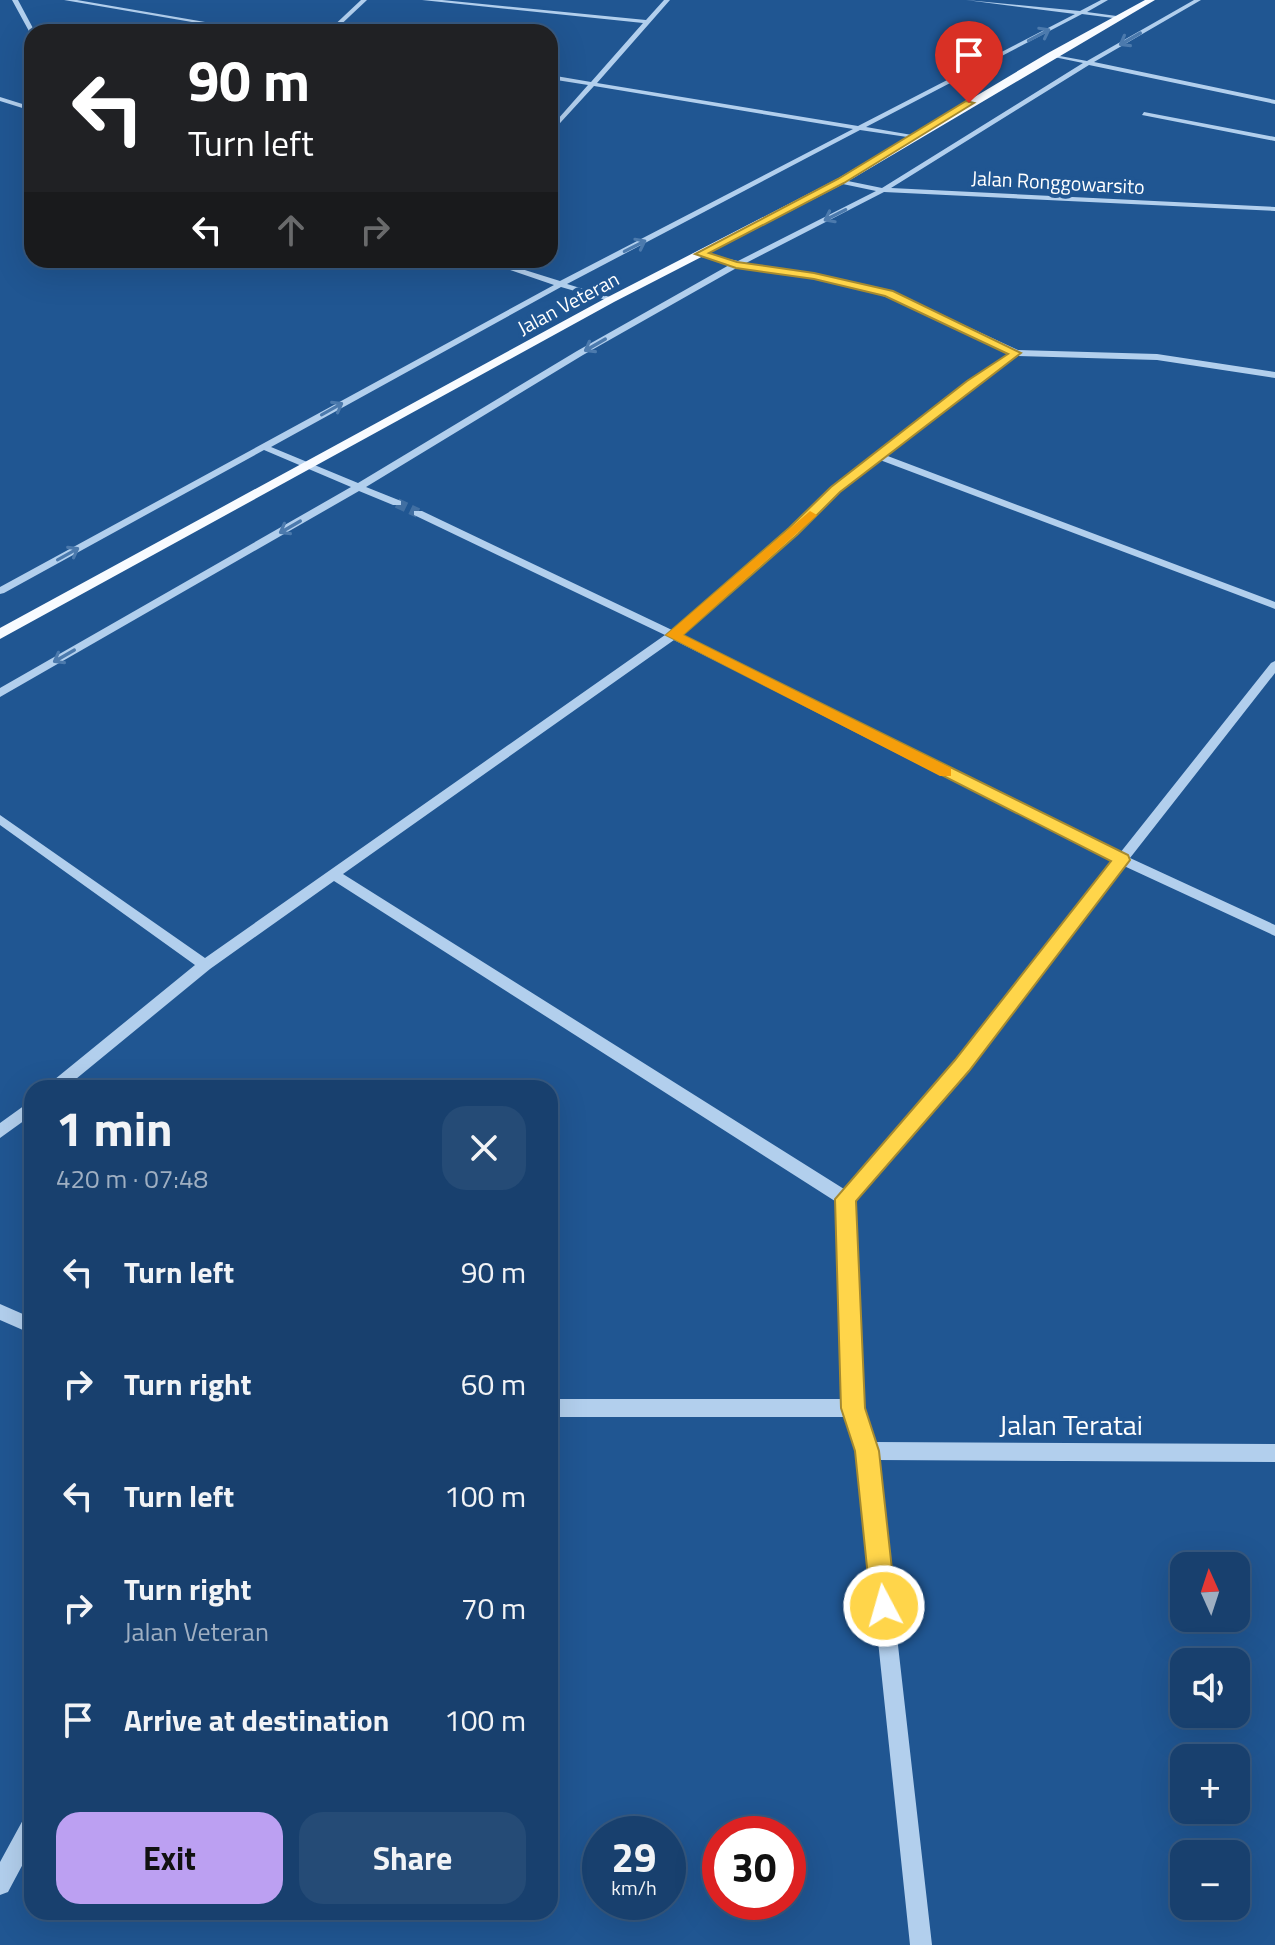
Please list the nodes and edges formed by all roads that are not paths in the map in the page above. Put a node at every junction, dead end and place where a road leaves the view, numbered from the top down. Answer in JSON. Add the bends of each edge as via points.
{"nodes":[{"id":1,"x":15,"y":0,"type":"edge"},
{"id":2,"x":67,"y":0,"type":"edge"},
{"id":3,"x":425,"y":0,"type":"edge"},
{"id":4,"x":667,"y":0,"type":"edge"},
{"id":5,"x":969,"y":0,"type":"edge"},
{"id":6,"x":1105,"y":0,"type":"edge"},
{"id":7,"x":1151,"y":0,"type":"edge"},
{"id":8,"x":1198,"y":0,"type":"edge"},
{"id":9,"x":352,"y":1,"type":"edge"},
{"id":10,"x":362,"y":1,"type":"edge"},
{"id":11,"x":1083,"y":12,"type":"junction"},
{"id":12,"x":1121,"y":17,"type":"junction"},
{"id":13,"x":647,"y":22,"type":"junction"},
{"id":14,"x":28,"y":24,"type":"edge"},
{"id":15,"x":212,"y":24,"type":"edge"},
{"id":16,"x":338,"y":24,"type":"edge"},
{"id":17,"x":1051,"y":55,"type":"junction"},
{"id":18,"x":1086,"y":64,"type":"junction"},
{"id":19,"x":558,"y":78,"type":"edge"},
{"id":20,"x":595,"y":83,"type":"junction"},
{"id":21,"x":0,"y":99,"type":"edge"},
{"id":22,"x":1275,"y":102,"type":"edge"},
{"id":23,"x":24,"y":106,"type":"edge"},
{"id":24,"x":1144,"y":114,"type":"dead end"},
{"id":25,"x":558,"y":123,"type":"edge"},
{"id":26,"x":865,"y":127,"type":"junction"},
{"id":27,"x":912,"y":137,"type":"junction"},
{"id":28,"x":1275,"y":139,"type":"edge"},
{"id":29,"x":841,"y":181,"type":"junction"},
{"id":30,"x":883,"y":190,"type":"junction"},
{"id":31,"x":1275,"y":209,"type":"edge"},
{"id":32,"x":700,"y":254,"type":"junction"},
{"id":33,"x":736,"y":265,"type":"junction"},
{"id":34,"x":509,"y":268,"type":"edge"},
{"id":35,"x":559,"y":285,"type":"junction"},
{"id":36,"x":610,"y":300,"type":"junction"},
{"id":37,"x":1016,"y":353,"type":"junction"},
{"id":38,"x":1275,"y":375,"type":"edge"},
{"id":39,"x":264,"y":447,"type":"junction"},
{"id":40,"x":879,"y":456,"type":"junction"},
{"id":41,"x":307,"y":467,"type":"junction"},
{"id":42,"x":357,"y":488,"type":"junction"},
{"id":43,"x":397,"y":503,"type":"tunnel mouth"},
{"id":44,"x":418,"y":513,"type":"tunnel mouth"},
{"id":45,"x":0,"y":591,"type":"edge"},
{"id":46,"x":1275,"y":606,"type":"edge"},
{"id":47,"x":0,"y":634,"type":"edge"},
{"id":48,"x":673,"y":635,"type":"junction"},
{"id":49,"x":1275,"y":665,"type":"edge"},
{"id":50,"x":0,"y":693,"type":"edge"},
{"id":51,"x":0,"y":819,"type":"edge"},
{"id":52,"x":1122,"y":860,"type":"junction"},
{"id":53,"x":334,"y":875,"type":"junction"},
{"id":54,"x":1275,"y":931,"type":"edge"},
{"id":55,"x":205,"y":965,"type":"junction"},
{"id":56,"x":64,"y":1080,"type":"edge"},
{"id":57,"x":24,"y":1112,"type":"edge"},
{"id":58,"x":0,"y":1132,"type":"edge"},
{"id":59,"x":846,"y":1199,"type":"junction"},
{"id":60,"x":0,"y":1312,"type":"edge"},
{"id":61,"x":24,"y":1322,"type":"edge"},
{"id":62,"x":558,"y":1408,"type":"edge"},
{"id":63,"x":853,"y":1408,"type":"junction"},
{"id":64,"x":867,"y":1451,"type":"junction"},
{"id":65,"x":1275,"y":1453,"type":"edge"},
{"id":66,"x":24,"y":1840,"type":"edge"},
{"id":67,"x":0,"y":1884,"type":"edge"},
{"id":68,"x":921,"y":1945,"type":"edge"}],
"edges":[{"from":1,"to":14,"type":"street"},
{"from":2,"to":15,"type":"street"},
{"from":3,"to":13,"type":"street"},
{"from":4,"to":13,"type":"street"},
{"from":5,"to":11,"type":"street"},
{"from":6,"to":11,"type":"street"},
{"from":7,"to":12,"type":"main road","name":"Jalan Veteran"},
{"from":8,"to":18,"type":"street","one_way":true},
{"from":9,"to":10,"type":"street"},
{"from":10,"to":16,"type":"street"},
{"from":11,"to":12,"type":"street"},
{"from":26,"to":11,"type":"street","one_way":true},
{"from":12,"to":17,"type":"main road","name":"Jalan Veteran"},
{"from":13,"to":20,"type":"street"},
{"from":17,"to":18,"type":"street"},
{"from":17,"to":27,"type":"main road","name":"Jalan Veteran"},
{"from":18,"to":22,"type":"street"},
{"from":18,"to":30,"type":"street"},
{"from":19,"to":20,"type":"street"},
{"from":20,"to":25,"type":"street"},
{"from":20,"to":26,"type":"street"},
{"from":21,"to":23,"type":"street"},
{"from":24,"to":28,"type":"street"},
{"from":26,"to":27,"type":"street"},
{"from":35,"to":26,"type":"street","one_way":true},
{"from":27,"to":29,"type":"main road","name":"Jalan Veteran"},
{"from":29,"to":30,"type":"street","name":"Jalan Ronggowarsito"},
{"from":29,"to":32,"type":"main road","name":"Jalan Veteran"},
{"from":30,"to":31,"type":"street","name":"Jalan Ronggowarsito"},
{"from":30,"to":33,"type":"street","one_way":true},
{"from":32,"to":33,"type":"street"},
{"from":32,"to":36,"type":"main road","name":"Jalan Veteran"},
{"from":33,"to":37,"type":"street","via":[[889,294]]},
{"from":33,"to":42,"type":"street","one_way":true},
{"from":34,"to":35,"type":"street"},
{"from":35,"to":36,"type":"street"},
{"from":39,"to":35,"type":"street","one_way":true},
{"from":36,"to":41,"type":"main road","name":"Jalan Veteran"},
{"from":37,"to":38,"type":"street","via":[[1157,357]]},
{"from":37,"to":40,"type":"street"},
{"from":39,"to":41,"type":"street"},
{"from":45,"to":39,"type":"street","one_way":true},
{"from":40,"to":46,"type":"street"},
{"from":40,"to":48,"type":"street"},
{"from":41,"to":42,"type":"street"},
{"from":41,"to":47,"type":"main road","name":"Jalan Veteran"},
{"from":42,"to":43,"type":"street"},
{"from":42,"to":50,"type":"street","one_way":true},
{"from":44,"to":48,"type":"street"},
{"from":48,"to":52,"type":"street"},
{"from":48,"to":53,"type":"street"},
{"from":49,"to":52,"type":"street"},
{"from":51,"to":55,"type":"street"},
{"from":52,"to":54,"type":"street"},
{"from":52,"to":59,"type":"street","via":[[962,1065]]},
{"from":53,"to":55,"type":"street"},
{"from":53,"to":59,"type":"street"},
{"from":55,"to":56,"type":"street"},
{"from":57,"to":58,"type":"street"},
{"from":59,"to":63,"type":"street"},
{"from":60,"to":61,"type":"street"},
{"from":62,"to":63,"type":"street"},
{"from":63,"to":64,"type":"street"},
{"from":64,"to":65,"type":"street","name":"Jalan Teratai"},
{"from":64,"to":68,"type":"street"},
{"from":66,"to":67,"type":"street"}]}
